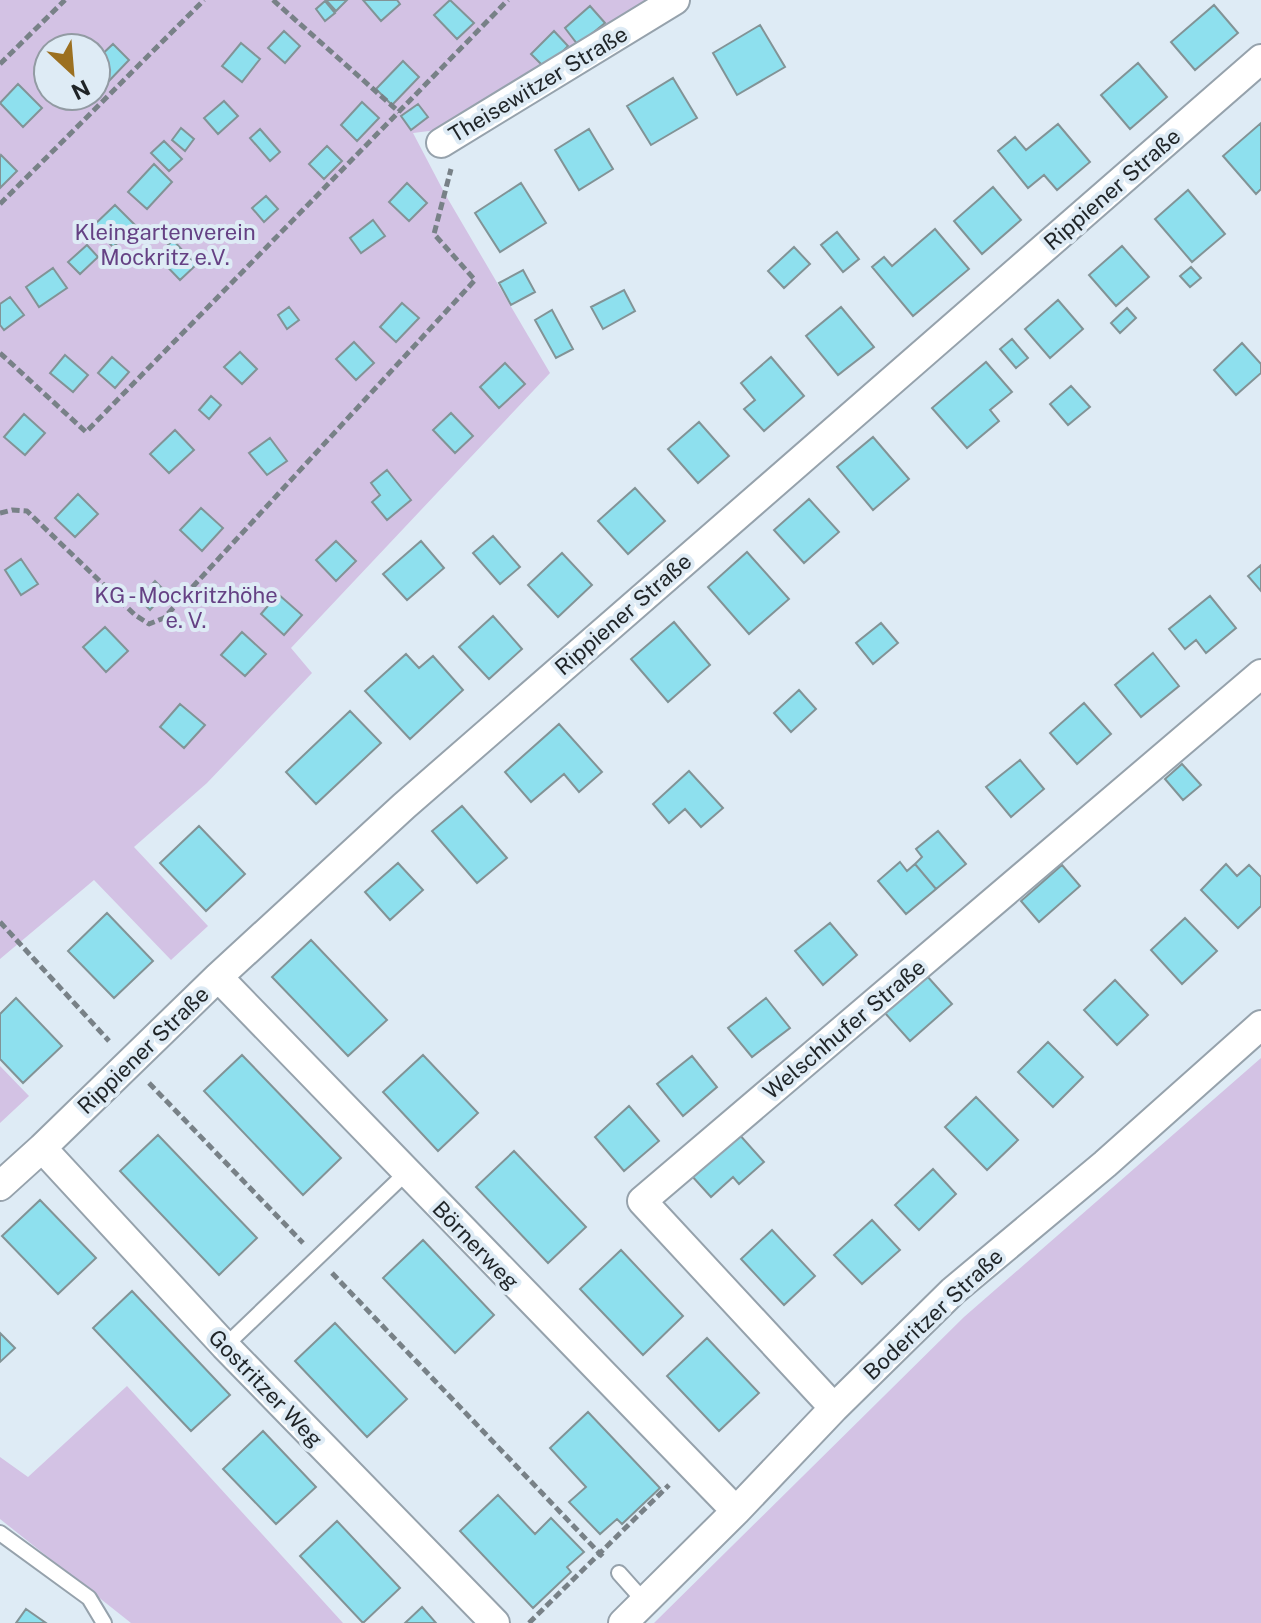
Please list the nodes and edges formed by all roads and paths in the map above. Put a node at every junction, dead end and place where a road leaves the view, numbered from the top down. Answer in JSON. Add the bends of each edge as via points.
{"nodes":[{"id":1,"x":65,"y":0,"type":"edge"},
{"id":2,"x":204,"y":0,"type":"edge"},
{"id":3,"x":273,"y":0,"type":"edge"},
{"id":4,"x":508,"y":0,"type":"edge"},
{"id":5,"x":675,"y":0,"type":"edge"},
{"id":6,"x":1261,"y":59,"type":"edge"},
{"id":7,"x":0,"y":64,"type":"edge"},
{"id":8,"x":399,"y":112,"type":"junction"},
{"id":9,"x":441,"y":143,"type":"joint"},
{"id":10,"x":0,"y":204,"type":"edge"},
{"id":11,"x":0,"y":353,"type":"edge"},
{"id":12,"x":0,"y":513,"type":"edge"},
{"id":13,"x":1261,"y":674,"type":"edge"},
{"id":14,"x":0,"y":922,"type":"edge"},
{"id":15,"x":218,"y":977,"type":"junction"},
{"id":16,"x":1261,"y":1025,"type":"edge"},
{"id":17,"x":130,"y":1064,"type":"junction"},
{"id":18,"x":42,"y":1148,"type":"junction"},
{"id":19,"x":406,"y":1173,"type":"junction"},
{"id":20,"x":0,"y":1186,"type":"edge"},
{"id":21,"x":317,"y":1257,"type":"junction"},
{"id":22,"x":225,"y":1346,"type":"junction"},
{"id":23,"x":834,"y":1408,"type":"junction"},
{"id":24,"x":690,"y":1465,"type":"junction"},
{"id":25,"x":736,"y":1511,"type":"junction"},
{"id":26,"x":0,"y":1533,"type":"edge"},
{"id":27,"x":591,"y":1544,"type":"dead end"},
{"id":28,"x":619,"y":1573,"type":"dead end"},
{"id":29,"x":644,"y":1601,"type":"junction"},
{"id":30,"x":104,"y":1623,"type":"edge"},
{"id":31,"x":495,"y":1623,"type":"edge"},
{"id":32,"x":529,"y":1623,"type":"edge"},
{"id":33,"x":623,"y":1623,"type":"edge"}],
"edges":[{"from":1,"to":7,"type":"path"},
{"from":2,"to":10,"type":"path"},
{"from":3,"to":8,"type":"path"},
{"from":4,"to":8,"type":"path"},
{"from":5,"to":9,"type":"street","name":"Theisewitzer Straße"},
{"from":6,"to":15,"type":"street","name":"Rippiener Straße","via":[[404,806]]},
{"from":8,"to":11,"type":"path","via":[[86,432]]},
{"from":9,"to":12,"type":"path","via":[[452,172],[434,234],[475,280],[164,618],[149,624],[135,615],[27,511]]},
{"from":13,"to":23,"type":"street","name":"Welschhufer Straße","via":[[642,1201]]},
{"from":14,"to":17,"type":"path"},
{"from":15,"to":17,"type":"street","name":"Rippiener Straße"},
{"from":15,"to":19,"type":"street","name":"Börnerweg"},
{"from":16,"to":23,"type":"street","name":"Boderitzer Straße","via":[[953,1291]]},
{"from":17,"to":18,"type":"street","name":"Rippiener Straße"},
{"from":17,"to":21,"type":"path"},
{"from":18,"to":20,"type":"street","name":"Rippiener Straße"},
{"from":18,"to":22,"type":"street","name":"Gostritzer Weg"},
{"from":19,"to":21,"type":"lane"},
{"from":19,"to":24,"type":"street","name":"Börnerweg"},
{"from":21,"to":22,"type":"lane"},
{"from":21,"to":27,"type":"path"},
{"from":22,"to":31,"type":"street","name":"Gostritzer Weg"},
{"from":23,"to":25,"type":"street","name":"Boderitzer Straße"},
{"from":24,"to":25,"type":"street","name":"Börnerweg"},
{"from":24,"to":32,"type":"path"},
{"from":25,"to":29,"type":"street","name":"Boderitzer Straße"},
{"from":26,"to":30,"type":"lane","via":[[89,1598]]},
{"from":28,"to":29,"type":"lane"},
{"from":29,"to":33,"type":"street","name":"Boderitzer Straße"}]}
